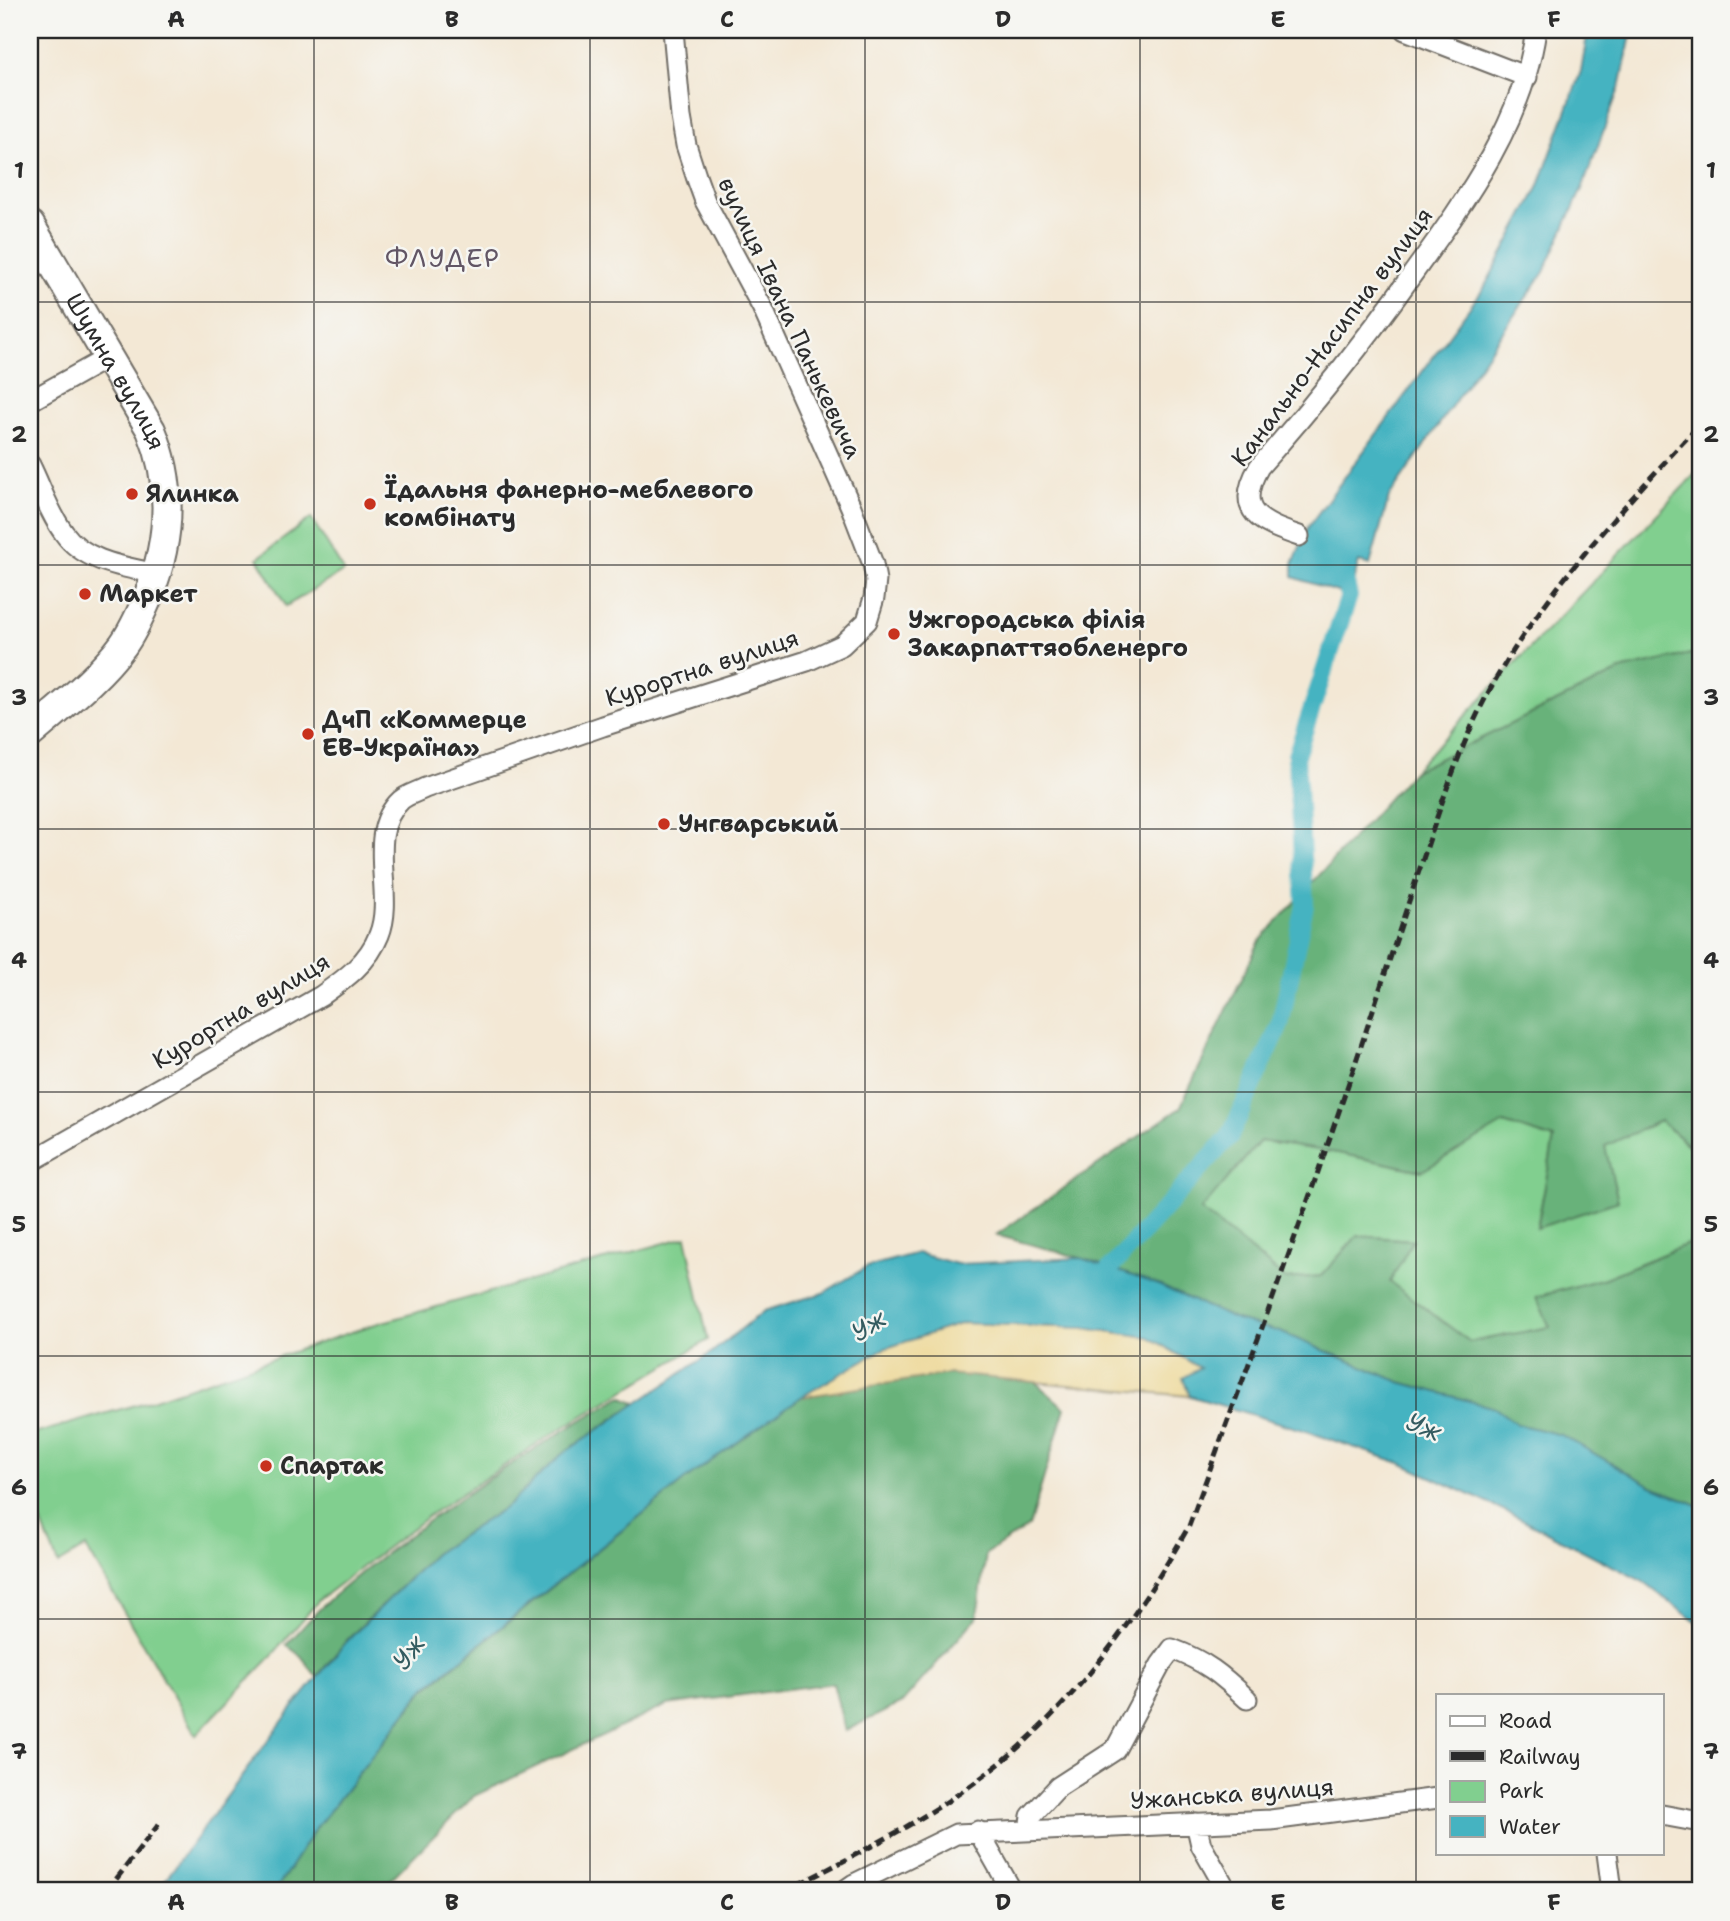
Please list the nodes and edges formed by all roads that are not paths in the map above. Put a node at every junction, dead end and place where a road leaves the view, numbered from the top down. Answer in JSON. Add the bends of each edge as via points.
{"nodes":[{"id":1,"x":673,"y":30,"type":"edge"},
{"id":2,"x":1405,"y":30,"type":"edge"},
{"id":3,"x":1536,"y":30,"type":"edge"},
{"id":4,"x":1527,"y":77,"type":"junction"},
{"id":5,"x":30,"y":225,"type":"edge"},
{"id":6,"x":107,"y":358,"type":"junction"},
{"id":7,"x":30,"y":401,"type":"edge"},
{"id":8,"x":30,"y":465,"type":"edge"},
{"id":9,"x":1299,"y":536,"type":"dead end"},
{"id":10,"x":156,"y":574,"type":"junction"},
{"id":11,"x":867,"y":621,"type":"joint"},
{"id":12,"x":30,"y":734,"type":"edge"},
{"id":13,"x":30,"y":1162,"type":"edge"},
{"id":14,"x":1247,"y":1699,"type":"dead end"},
{"id":15,"x":1436,"y":1798,"type":"edge"},
{"id":16,"x":1664,"y":1815,"type":"edge"},
{"id":17,"x":1700,"y":1822,"type":"edge"},
{"id":18,"x":1196,"y":1823,"type":"junction"},
{"id":19,"x":1029,"y":1829,"type":"junction"},
{"id":20,"x":978,"y":1831,"type":"junction"},
{"id":21,"x":1607,"y":1854,"type":"edge"},
{"id":22,"x":844,"y":1891,"type":"edge"},
{"id":23,"x":1012,"y":1891,"type":"edge"},
{"id":24,"x":1227,"y":1891,"type":"edge"},
{"id":25,"x":1612,"y":1891,"type":"edge"}],
"edges":[{"from":1,"to":11,"type":"street","name":"вулиця Івана Панькевича","via":[[681,117],[696,176],[762,307],[873,564],[876,580]]},
{"from":2,"to":4,"type":"street"},
{"from":3,"to":4,"type":"street","name":"Канально-Насипна вулиця"},
{"from":4,"to":9,"type":"street","name":"Канально-Насипна вулиця","via":[[1494,149],[1444,232],[1253,478],[1249,500],[1255,517]]},
{"from":5,"to":6,"type":"main road","name":"Шумна вулиця"},
{"from":6,"to":7,"type":"street"},
{"from":6,"to":10,"type":"main road","name":"Шумна вулиця","via":[[150,430],[162,464],[167,526]]},
{"from":8,"to":10,"type":"street","via":[[64,533],[75,545],[89,555]]},
{"from":10,"to":12,"type":"main road","name":"Шумна вулиця","via":[[124,644]]},
{"from":11,"to":13,"type":"street","name":"Курортна вулиця","via":[[842,645],[807,661],[590,731],[401,800],[389,818],[383,840],[384,916],[379,934],[351,975]]},
{"from":14,"to":19,"type":"street","via":[[1219,1672],[1172,1649],[1115,1750],[1058,1787],[1031,1816]]},
{"from":15,"to":18,"type":"street","name":"Ужанська вулиця","via":[[1271,1820]]},
{"from":16,"to":17,"type":"street"},
{"from":18,"to":19,"type":"street","name":"Ужанська вулиця"},
{"from":18,"to":24,"type":"street","via":[[1201,1845]]},
{"from":19,"to":20,"type":"street","name":"Ужанська вулиця"},
{"from":20,"to":22,"type":"street","name":"Ужанська вулиця","via":[[956,1834]]},
{"from":20,"to":23,"type":"street"},
{"from":21,"to":25,"type":"street"}]}
